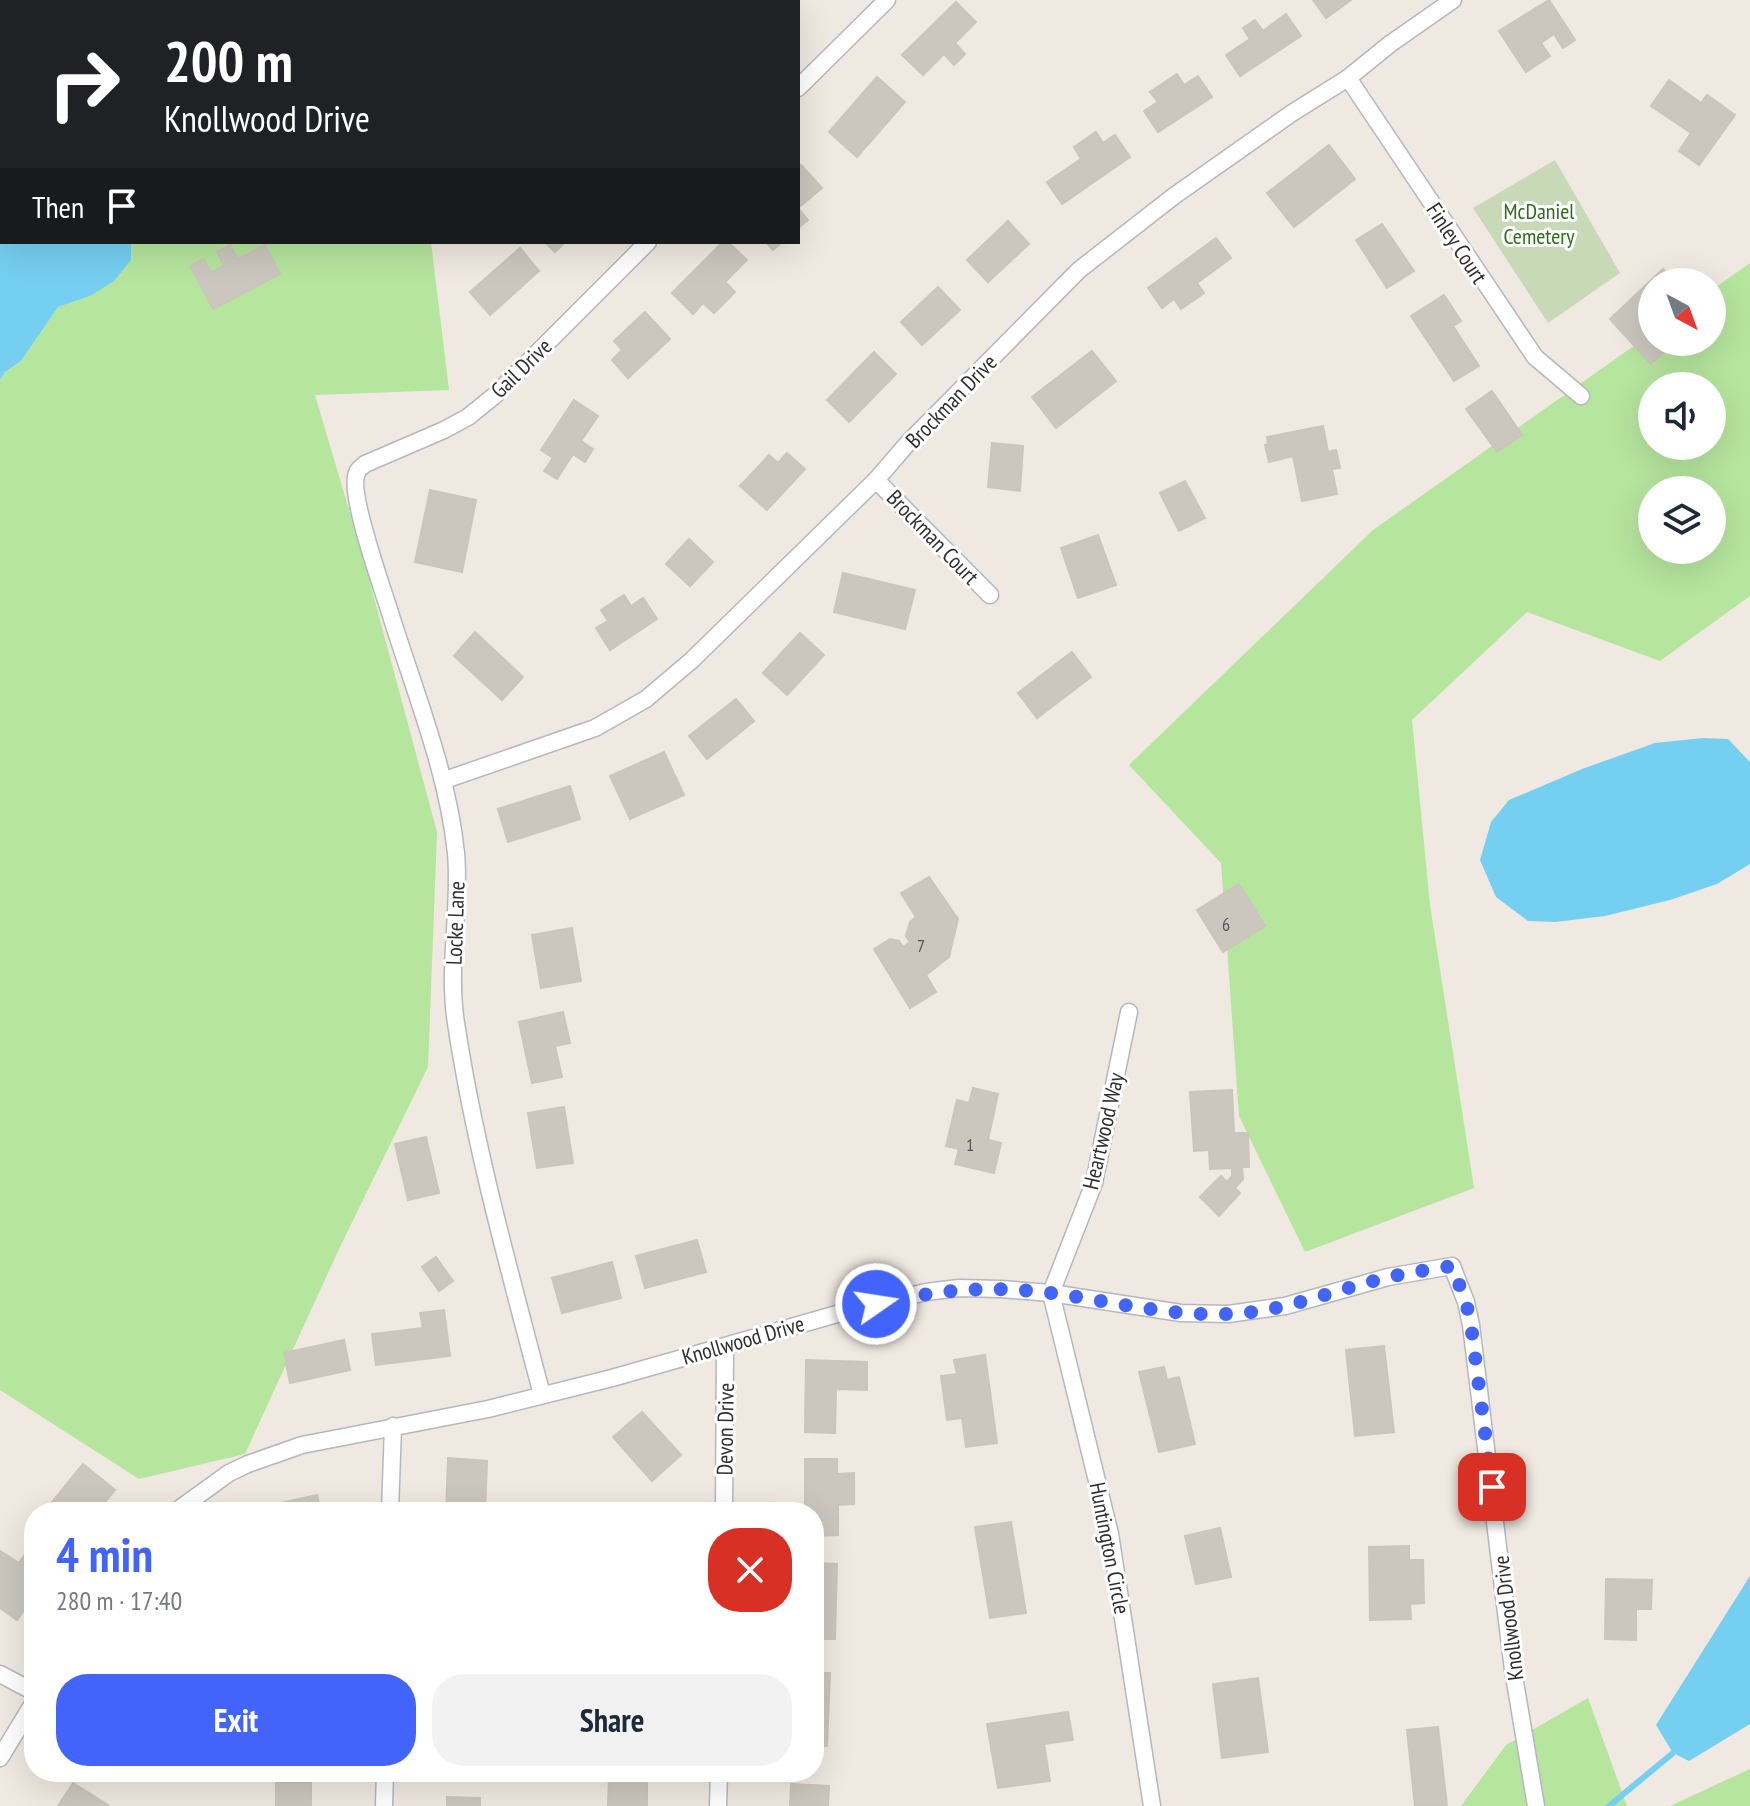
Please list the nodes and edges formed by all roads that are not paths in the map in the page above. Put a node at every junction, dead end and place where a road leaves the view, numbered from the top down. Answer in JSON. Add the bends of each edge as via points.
{"nodes":[{"id":1,"x":887,"y":0,"type":"edge"},
{"id":2,"x":1453,"y":0,"type":"edge"},
{"id":3,"x":1348,"y":78,"type":"junction"},
{"id":4,"x":800,"y":86,"type":"edge"},
{"id":5,"x":646,"y":244,"type":"edge"},
{"id":6,"x":1581,"y":396,"type":"dead end"},
{"id":7,"x":370,"y":461,"type":"joint"},
{"id":8,"x":876,"y":480,"type":"junction"},
{"id":9,"x":990,"y":595,"type":"dead end"},
{"id":10,"x":445,"y":780,"type":"junction"},
{"id":11,"x":1129,"y":1012,"type":"dead end"},
{"id":12,"x":1051,"y":1293,"type":"junction"},
{"id":13,"x":725,"y":1347,"type":"junction"},
{"id":14,"x":542,"y":1395,"type":"junction"},
{"id":15,"x":393,"y":1426,"type":"junction"},
{"id":16,"x":187,"y":1502,"type":"edge"},
{"id":17,"x":390,"y":1502,"type":"edge"},
{"id":18,"x":724,"y":1502,"type":"edge"},
{"id":19,"x":0,"y":1674,"type":"edge"},
{"id":20,"x":24,"y":1687,"type":"edge"},
{"id":21,"x":24,"y":1718,"type":"edge"},
{"id":22,"x":0,"y":1758,"type":"edge"},
{"id":23,"x":385,"y":1782,"type":"edge"},
{"id":24,"x":719,"y":1782,"type":"edge"},
{"id":25,"x":384,"y":1806,"type":"edge"},
{"id":26,"x":718,"y":1806,"type":"edge"},
{"id":27,"x":1152,"y":1806,"type":"edge"},
{"id":28,"x":1536,"y":1806,"type":"edge"}],
"edges":[{"from":1,"to":4,"type":"street"},
{"from":2,"to":3,"type":"street","name":"Brockman Drive"},
{"from":3,"to":6,"type":"street","name":"Finley Court","via":[[1535,357]]},
{"from":3,"to":8,"type":"street","name":"Brockman Drive","via":[[1187,187],[1079,270]]},
{"from":5,"to":7,"type":"street","name":"Gail Drive","via":[[468,417]]},
{"from":7,"to":10,"type":"street","name":"Locke Lane","via":[[357,473],[356,499]]},
{"from":8,"to":9,"type":"street","name":"Brockman Court"},
{"from":8,"to":10,"type":"street","name":"Brockman Drive","via":[[646,699],[595,728]]},
{"from":10,"to":14,"type":"street","name":"Locke Lane","via":[[456,853],[455,1021],[489,1188]]},
{"from":11,"to":12,"type":"street","name":"Heartwood Way","via":[[1094,1183]]},
{"from":12,"to":13,"type":"street","name":"Knollwood Drive","via":[[959,1288],[926,1292]]},
{"from":12,"to":27,"type":"street","name":"Huntington Circle","via":[[1110,1534]]},
{"from":12,"to":28,"type":"street","name":"Knollwood Drive","via":[[1151,1310],[1228,1314],[1285,1306],[1388,1277],[1452,1266],[1471,1325],[1513,1670]]},
{"from":13,"to":14,"type":"street","name":"Knollwood Drive"},
{"from":13,"to":18,"type":"street","name":"Devon Drive"},
{"from":14,"to":15,"type":"street","name":"Knollwood Drive"},
{"from":15,"to":16,"type":"street","name":"Knollwood Drive","via":[[302,1445],[248,1464]]},
{"from":15,"to":17,"type":"street"},
{"from":19,"to":20,"type":"street"},
{"from":21,"to":22,"type":"street"},
{"from":23,"to":25,"type":"street"},
{"from":24,"to":26,"type":"street"}]}
